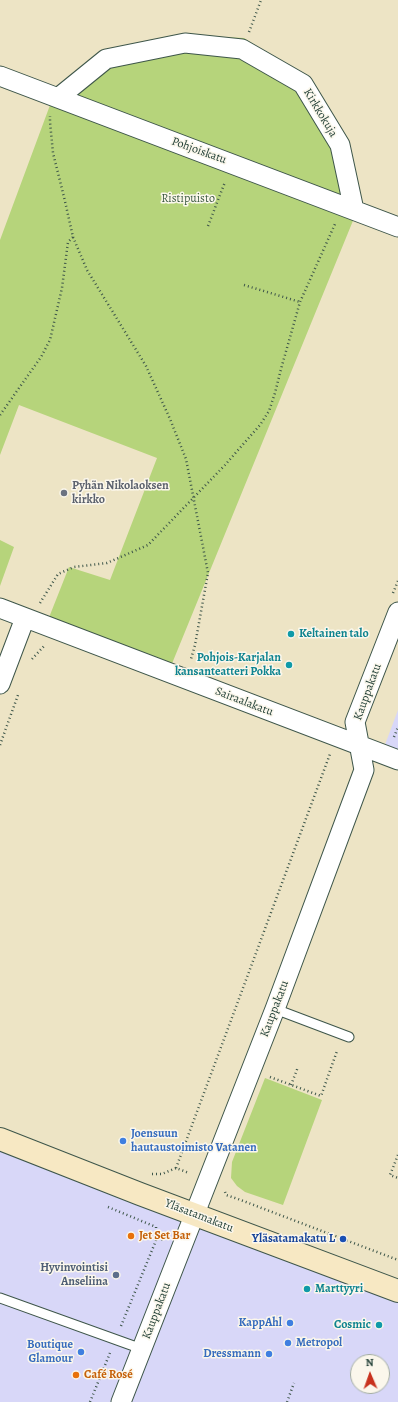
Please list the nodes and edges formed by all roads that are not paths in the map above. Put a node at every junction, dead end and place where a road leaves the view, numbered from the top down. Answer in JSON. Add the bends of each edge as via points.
{"nodes":[{"id":1,"x":0,"y":76,"type":"edge"},
{"id":2,"x":58,"y":98,"type":"junction"},
{"id":3,"x":354,"y":210,"type":"junction"},
{"id":4,"x":398,"y":227,"type":"edge"},
{"id":5,"x":395,"y":604,"type":"edge"},
{"id":6,"x":0,"y":608,"type":"edge"},
{"id":7,"x":25,"y":618,"type":"junction"},
{"id":8,"x":0,"y":684,"type":"edge"},
{"id":9,"x":359,"y":745,"type":"junction"},
{"id":10,"x":398,"y":760,"type":"edge"},
{"id":11,"x":275,"y":1009,"type":"junction"},
{"id":12,"x":349,"y":1037,"type":"dead end"},
{"id":13,"x":0,"y":1139,"type":"edge"},
{"id":14,"x":195,"y":1214,"type":"junction"},
{"id":15,"x":398,"y":1291,"type":"edge"},
{"id":16,"x":0,"y":1298,"type":"edge"},
{"id":17,"x":142,"y":1349,"type":"junction"},
{"id":18,"x":121,"y":1402,"type":"edge"}],
"edges":[{"from":1,"to":2,"type":"street","name":"Pohjoiskatu"},
{"from":2,"to":3,"type":"street","name":"Pohjoiskatu"},
{"from":2,"to":3,"type":"street","name":"Kirkkokuja","via":[[106,59],[185,43],[242,49],[303,84],[340,145]]},
{"from":3,"to":4,"type":"street","name":"Pohjoiskatu"},
{"from":5,"to":9,"type":"street","name":"Kauppakatu","via":[[355,722]]},
{"from":6,"to":7,"type":"street","name":"Sairaalakatu"},
{"from":7,"to":8,"type":"street"},
{"from":7,"to":9,"type":"street","name":"Sairaalakatu"},
{"from":9,"to":10,"type":"street","name":"Sairaalakatu"},
{"from":9,"to":11,"type":"street","name":"Kauppakatu","via":[[364,770]]},
{"from":11,"to":12,"type":"lane"},
{"from":11,"to":14,"type":"street","name":"Kauppakatu"},
{"from":13,"to":14,"type":"main road","name":"Yläsatamakatu"},
{"from":14,"to":15,"type":"main road","name":"Yläsatamakatu"},
{"from":14,"to":17,"type":"street","name":"Kauppakatu"},
{"from":16,"to":17,"type":"lane"},
{"from":17,"to":18,"type":"street","name":"Kauppakatu"}]}
